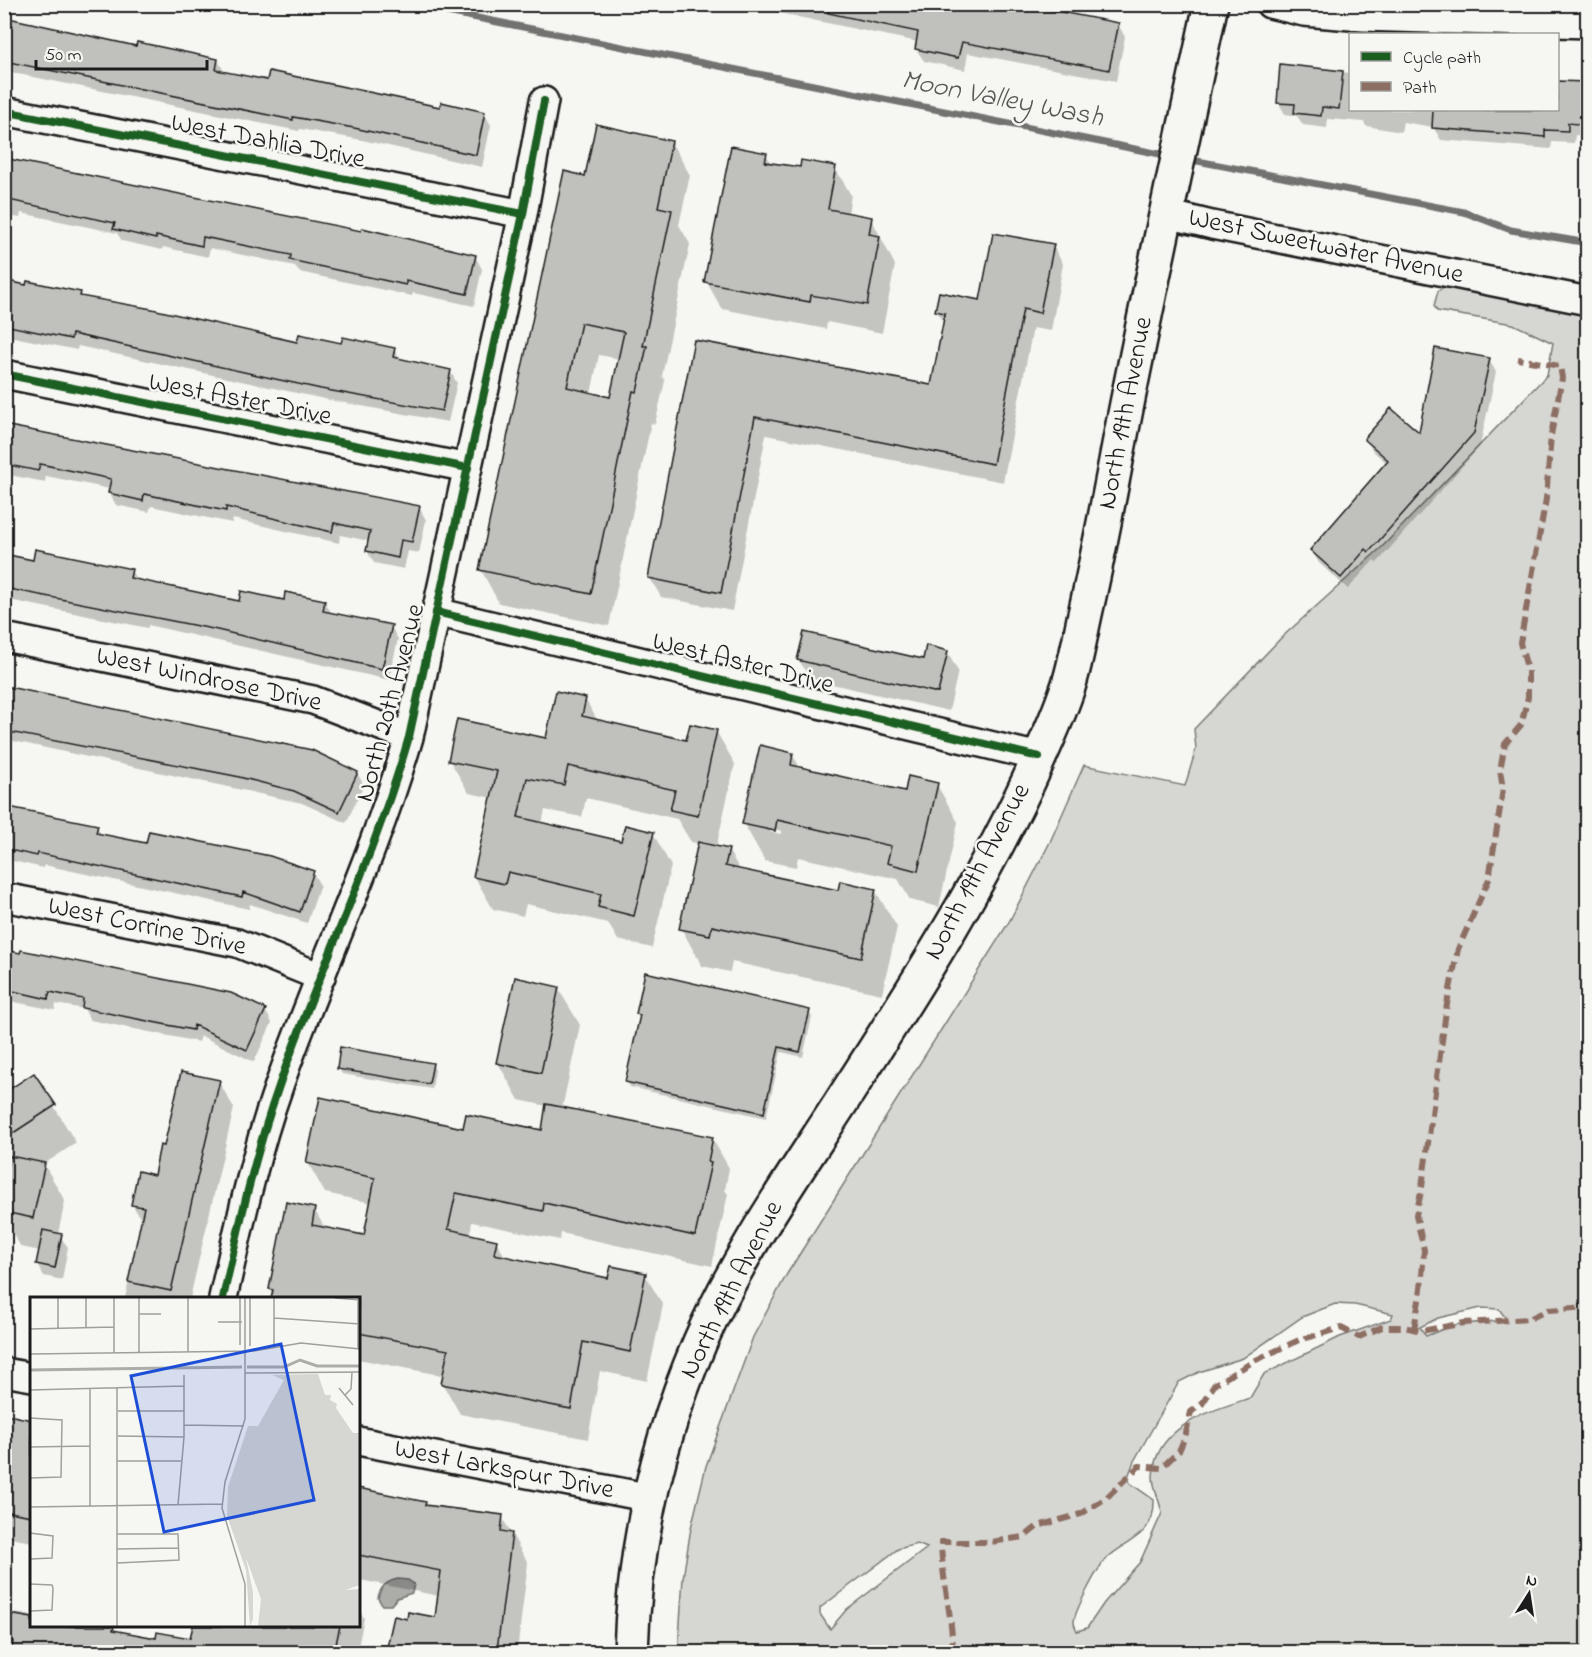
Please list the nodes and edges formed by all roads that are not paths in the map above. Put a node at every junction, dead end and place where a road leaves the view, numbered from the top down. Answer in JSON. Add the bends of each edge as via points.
{"nodes":[{"id":1,"x":1211,"y":4,"type":"edge"},
{"id":2,"x":1269,"y":4,"type":"edge"},
{"id":3,"x":1523,"y":14,"type":"edge"},
{"id":4,"x":1587,"y":24,"type":"edge"},
{"id":5,"x":544,"y":101,"type":"dead end"},
{"id":6,"x":4,"y":111,"type":"edge"},
{"id":7,"x":1167,"y":213,"type":"junction"},
{"id":8,"x":523,"y":214,"type":"junction"},
{"id":9,"x":1587,"y":288,"type":"edge"},
{"id":10,"x":1587,"y":302,"type":"edge"},
{"id":11,"x":4,"y":374,"type":"edge"},
{"id":12,"x":468,"y":468,"type":"junction"},
{"id":13,"x":436,"y":612,"type":"junction"},
{"id":14,"x":4,"y":637,"type":"edge"},
{"id":15,"x":409,"y":737,"type":"junction"},
{"id":16,"x":1039,"y":757,"type":"junction"},
{"id":17,"x":4,"y":897,"type":"edge"},
{"id":18,"x":321,"y":977,"type":"junction"},
{"id":19,"x":223,"y":1297,"type":"edge"},
{"id":20,"x":4,"y":1372,"type":"edge"},
{"id":21,"x":30,"y":1377,"type":"edge"},
{"id":22,"x":360,"y":1442,"type":"edge"},
{"id":23,"x":651,"y":1498,"type":"junction"},
{"id":24,"x":631,"y":1653,"type":"edge"}],
"edges":[{"from":1,"to":7,"type":"main road","name":"North 19th Avenue"},
{"from":2,"to":3,"type":"street","via":[[1304,12],[1363,17]]},
{"from":3,"to":4,"type":"street"},
{"from":5,"to":8,"type":"street","name":"North 20th Avenue"},
{"from":6,"to":8,"type":"street","name":"West Dahlia Drive"},
{"from":7,"to":9,"type":"street","name":"West Sweetwater Avenue","via":[[1214,210]]},
{"from":7,"to":10,"type":"street","name":"West Sweetwater Avenue"},
{"from":7,"to":16,"type":"main road","name":"North 19th Avenue","via":[[1069,683]]},
{"from":8,"to":12,"type":"street","name":"North 20th Avenue"},
{"from":11,"to":12,"type":"street","name":"West Aster Drive"},
{"from":12,"to":13,"type":"street","name":"North 20th Avenue"},
{"from":13,"to":15,"type":"street","name":"North 20th Avenue"},
{"from":13,"to":16,"type":"street","name":"West Aster Drive"},
{"from":14,"to":15,"type":"street","name":"West Windrose Drive","via":[[313,700]]},
{"from":15,"to":18,"type":"street","name":"North 20th Avenue","via":[[396,782]]},
{"from":16,"to":23,"type":"main road","name":"North 19th Avenue","via":[[988,864],[910,996],[775,1200],[727,1287],[680,1393]]},
{"from":17,"to":18,"type":"street","name":"West Corrine Drive","via":[[237,943]]},
{"from":18,"to":19,"type":"street","name":"North 20th Avenue","via":[[261,1141]]},
{"from":20,"to":21,"type":"street"},
{"from":22,"to":23,"type":"street","name":"West Larkspur Drive"},
{"from":23,"to":24,"type":"main road","name":"North 19th Avenue","via":[[632,1611]]}]}
